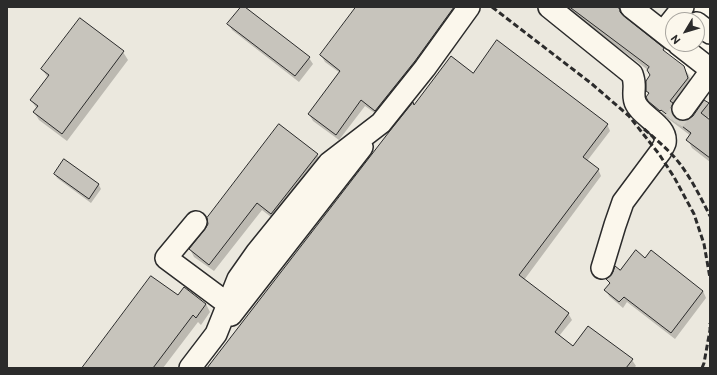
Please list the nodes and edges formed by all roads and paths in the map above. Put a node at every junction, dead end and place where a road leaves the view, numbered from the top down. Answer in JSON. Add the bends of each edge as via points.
{"nodes":[{"id":1,"x":469,"y":7,"type":"edge"},
{"id":2,"x":548,"y":7,"type":"edge"},
{"id":3,"x":631,"y":7,"type":"edge"},
{"id":4,"x":665,"y":34,"type":"edge"},
{"id":5,"x":688,"y":52,"type":"edge"},
{"id":6,"x":710,"y":70,"type":"edge"},
{"id":7,"x":674,"y":122,"type":"junction"},
{"id":8,"x":381,"y":123,"type":"junction"},
{"id":9,"x":196,"y":222,"type":"dead end"},
{"id":10,"x":602,"y":268,"type":"dead end"},
{"id":11,"x":228,"y":304,"type":"junction"},
{"id":12,"x":216,"y":334,"type":"junction"},
{"id":13,"x":190,"y":368,"type":"edge"}],
"edges":[{"from":1,"to":8,"type":"street"},
{"from":2,"to":7,"type":"street","via":[[632,74],[633,96],[636,105],[645,116],[658,126]]},
{"from":3,"to":4,"type":"street"},
{"from":5,"to":6,"type":"street"},
{"from":6,"to":7,"type":"street"},
{"from":7,"to":10,"type":"street","via":[[661,151],[623,202]]},
{"from":8,"to":11,"type":"street","via":[[329,163],[257,252],[238,279]]},
{"from":8,"to":12,"type":"street"},
{"from":9,"to":11,"type":"street","via":[[166,258]]},
{"from":11,"to":12,"type":"street"},
{"from":12,"to":13,"type":"street"}]}
